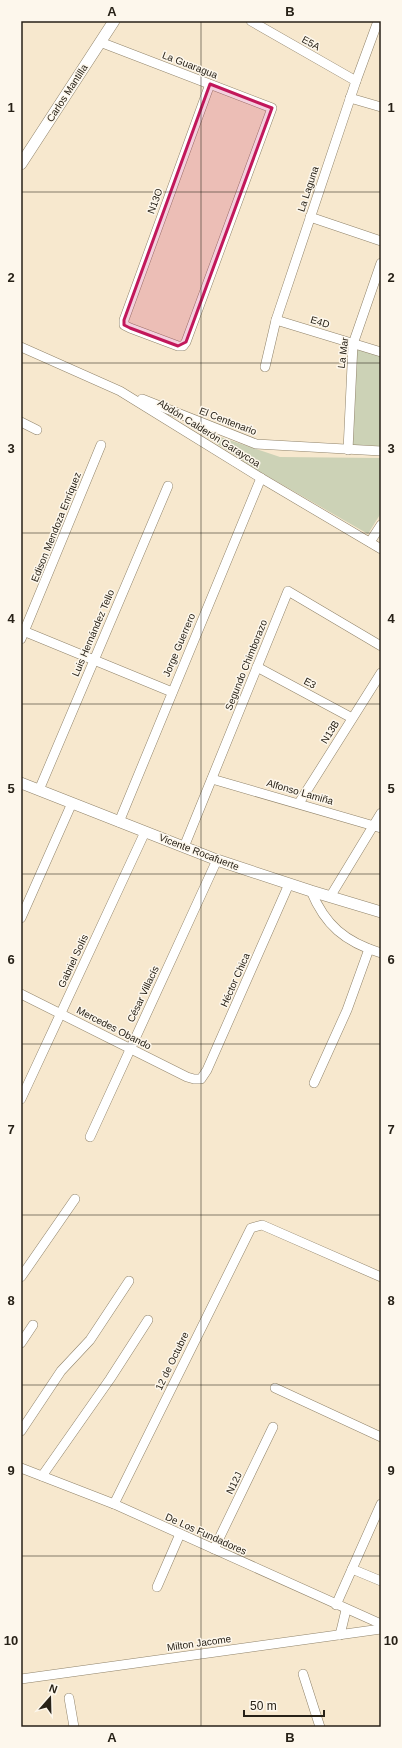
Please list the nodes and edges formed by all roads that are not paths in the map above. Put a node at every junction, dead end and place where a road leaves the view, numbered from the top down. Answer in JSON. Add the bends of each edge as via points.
{"nodes":[{"id":1,"x":114,"y":21,"type":"edge"},
{"id":2,"x":245,"y":21,"type":"edge"},
{"id":3,"x":378,"y":21,"type":"edge"},
{"id":4,"x":253,"y":23,"type":"edge"},
{"id":5,"x":100,"y":42,"type":"junction"},
{"id":6,"x":356,"y":81,"type":"junction"},
{"id":7,"x":210,"y":84,"type":"junction"},
{"id":8,"x":350,"y":98,"type":"junction"},
{"id":9,"x":381,"y":107,"type":"edge"},
{"id":10,"x":21,"y":164,"type":"edge"},
{"id":11,"x":310,"y":217,"type":"junction"},
{"id":12,"x":381,"y":241,"type":"edge"},
{"id":13,"x":381,"y":264,"type":"edge"},
{"id":14,"x":276,"y":320,"type":"junction"},
{"id":15,"x":353,"y":344,"type":"junction"},
{"id":16,"x":21,"y":346,"type":"edge"},
{"id":17,"x":183,"y":346,"type":"joint"},
{"id":18,"x":381,"y":352,"type":"edge"},
{"id":19,"x":265,"y":367,"type":"dead end"},
{"id":20,"x":120,"y":391,"type":"junction"},
{"id":21,"x":21,"y":422,"type":"edge"},
{"id":22,"x":37,"y":430,"type":"dead end"},
{"id":23,"x":102,"y":445,"type":"dead end"},
{"id":24,"x":348,"y":450,"type":"junction"},
{"id":25,"x":381,"y":451,"type":"edge"},
{"id":26,"x":261,"y":478,"type":"junction"},
{"id":27,"x":168,"y":486,"type":"dead end"},
{"id":28,"x":381,"y":525,"type":"edge"},
{"id":29,"x":370,"y":542,"type":"junction"},
{"id":30,"x":381,"y":549,"type":"edge"},
{"id":31,"x":22,"y":634,"type":"edge"},
{"id":32,"x":381,"y":646,"type":"edge"},
{"id":33,"x":93,"y":661,"type":"junction"},
{"id":34,"x":257,"y":667,"type":"junction"},
{"id":35,"x":381,"y":673,"type":"edge"},
{"id":36,"x":172,"y":692,"type":"junction"},
{"id":37,"x":352,"y":718,"type":"junction"},
{"id":38,"x":212,"y":779,"type":"junction"},
{"id":39,"x":21,"y":783,"type":"edge"},
{"id":40,"x":39,"y":790,"type":"junction"},
{"id":41,"x":72,"y":803,"type":"junction"},
{"id":42,"x":299,"y":803,"type":"junction"},
{"id":43,"x":381,"y":813,"type":"edge"},
{"id":44,"x":119,"y":822,"type":"junction"},
{"id":45,"x":377,"y":826,"type":"edge"},
{"id":46,"x":145,"y":832,"type":"junction"},
{"id":47,"x":184,"y":847,"type":"junction"},
{"id":48,"x":217,"y":860,"type":"junction"},
{"id":49,"x":289,"y":884,"type":"junction"},
{"id":50,"x":311,"y":891,"type":"junction"},
{"id":51,"x":330,"y":897,"type":"junction"},
{"id":52,"x":381,"y":912,"type":"edge"},
{"id":53,"x":21,"y":918,"type":"edge"},
{"id":54,"x":369,"y":949,"type":"junction"},
{"id":55,"x":381,"y":953,"type":"edge"},
{"id":56,"x":21,"y":994,"type":"edge"},
{"id":57,"x":61,"y":1013,"type":"junction"},
{"id":58,"x":130,"y":1049,"type":"junction"},
{"id":59,"x":198,"y":1079,"type":"joint"},
{"id":60,"x":314,"y":1083,"type":"dead end"},
{"id":61,"x":21,"y":1099,"type":"edge"},
{"id":62,"x":90,"y":1137,"type":"dead end"},
{"id":63,"x":75,"y":1199,"type":"dead end"},
{"id":64,"x":21,"y":1276,"type":"edge"},
{"id":65,"x":381,"y":1277,"type":"edge"},
{"id":66,"x":129,"y":1281,"type":"dead end"},
{"id":67,"x":148,"y":1320,"type":"dead end"},
{"id":68,"x":33,"y":1325,"type":"dead end"},
{"id":69,"x":21,"y":1343,"type":"edge"},
{"id":70,"x":275,"y":1388,"type":"dead end"},
{"id":71,"x":273,"y":1427,"type":"dead end"},
{"id":72,"x":21,"y":1431,"type":"edge"},
{"id":73,"x":381,"y":1437,"type":"edge"},
{"id":74,"x":21,"y":1468,"type":"edge"},
{"id":75,"x":42,"y":1476,"type":"junction"},
{"id":76,"x":114,"y":1504,"type":"junction"},
{"id":77,"x":381,"y":1504,"type":"edge"},
{"id":78,"x":180,"y":1534,"type":"junction"},
{"id":79,"x":214,"y":1549,"type":"junction"},
{"id":80,"x":352,"y":1569,"type":"junction"},
{"id":81,"x":381,"y":1581,"type":"edge"},
{"id":82,"x":157,"y":1587,"type":"dead end"},
{"id":83,"x":336,"y":1604,"type":"junction"},
{"id":84,"x":346,"y":1610,"type":"junction"},
{"id":85,"x":381,"y":1624,"type":"edge"},
{"id":86,"x":381,"y":1629,"type":"edge"},
{"id":87,"x":340,"y":1635,"type":"junction"},
{"id":88,"x":302,"y":1674,"type":"dead end"},
{"id":89,"x":21,"y":1679,"type":"edge"},
{"id":90,"x":69,"y":1698,"type":"dead end"},
{"id":91,"x":74,"y":1727,"type":"edge"},
{"id":92,"x":320,"y":1727,"type":"edge"}],
"edges":[{"from":1,"to":5,"type":"street","name":"Carlos Mantilla"},
{"from":2,"to":4,"type":"street","name":"E5A"},
{"from":3,"to":6,"type":"street","name":"La Laguna"},
{"from":4,"to":6,"type":"street","name":"E5A"},
{"from":5,"to":7,"type":"street","name":"La Guaragua"},
{"from":5,"to":10,"type":"street","name":"Carlos Mantilla"},
{"from":6,"to":8,"type":"street","name":"La Laguna"},
{"from":7,"to":17,"type":"street","name":"N13O","via":[[124,320],[124,325]]},
{"from":7,"to":17,"type":"street","name":"La Guaragua","via":[[272,108]]},
{"from":8,"to":9,"type":"street"},
{"from":8,"to":11,"type":"street","name":"La Laguna"},
{"from":11,"to":12,"type":"street"},
{"from":11,"to":14,"type":"street","name":"La Laguna"},
{"from":13,"to":15,"type":"street","name":"La Mar"},
{"from":14,"to":15,"type":"street","name":"E4D"},
{"from":14,"to":19,"type":"street","name":"La Laguna"},
{"from":15,"to":18,"type":"street","name":"E4D"},
{"from":15,"to":24,"type":"street","name":"La Mar"},
{"from":16,"to":20,"type":"street","name":"Abdón Calderón Garaycoa"},
{"from":20,"to":24,"type":"street","name":"El Centenario","via":[[256,444]]},
{"from":20,"to":26,"type":"street","name":"Abdón Calderón Garaycoa"},
{"from":21,"to":22,"type":"street"},
{"from":23,"to":31,"type":"street","name":"Edison Mendoza Enríquez"},
{"from":24,"to":25,"type":"street","name":"El Centenario"},
{"from":26,"to":29,"type":"street","name":"Abdón Calderón Garaycoa"},
{"from":26,"to":36,"type":"street","name":"Jorge Guerrero"},
{"from":27,"to":33,"type":"street","name":"Luis Hernández Tello"},
{"from":28,"to":29,"type":"street"},
{"from":29,"to":30,"type":"street","name":"Abdón Calderón Garaycoa"},
{"from":31,"to":33,"type":"street"},
{"from":32,"to":34,"type":"street","name":"Segundo Chimborazo","via":[[288,591]]},
{"from":33,"to":36,"type":"street"},
{"from":33,"to":40,"type":"street","name":"Luis Hernández Tello"},
{"from":34,"to":37,"type":"street","name":"E3"},
{"from":34,"to":38,"type":"street","name":"Segundo Chimborazo"},
{"from":35,"to":37,"type":"street","name":"N13B"},
{"from":36,"to":44,"type":"street","name":"Jorge Guerrero"},
{"from":37,"to":42,"type":"street","name":"N13B"},
{"from":38,"to":42,"type":"street","name":"Alfonso Lamiña"},
{"from":38,"to":47,"type":"street","name":"Segundo Chimborazo"},
{"from":39,"to":40,"type":"street","name":"Vicente Rocafuerte"},
{"from":40,"to":41,"type":"street","name":"Vicente Rocafuerte"},
{"from":41,"to":44,"type":"street","name":"Vicente Rocafuerte"},
{"from":41,"to":53,"type":"street"},
{"from":42,"to":45,"type":"street","name":"Alfonso Lamiña"},
{"from":43,"to":45,"type":"street"},
{"from":44,"to":46,"type":"street","name":"Vicente Rocafuerte"},
{"from":45,"to":51,"type":"street"},
{"from":46,"to":47,"type":"street","name":"Vicente Rocafuerte"},
{"from":46,"to":57,"type":"street","name":"Gabriel Solís"},
{"from":47,"to":48,"type":"street","name":"Vicente Rocafuerte"},
{"from":48,"to":49,"type":"street","name":"Vicente Rocafuerte"},
{"from":48,"to":58,"type":"street","name":"César Villacís"},
{"from":49,"to":50,"type":"street","name":"Vicente Rocafuerte"},
{"from":49,"to":59,"type":"street","name":"Héctor Chica","via":[[206,1074]]},
{"from":50,"to":51,"type":"street","name":"Vicente Rocafuerte"},
{"from":50,"to":54,"type":"street","via":[[318,908],[332,927]]},
{"from":51,"to":52,"type":"street","name":"Vicente Rocafuerte"},
{"from":54,"to":55,"type":"street"},
{"from":54,"to":60,"type":"street","via":[[347,1010]]},
{"from":56,"to":57,"type":"street","name":"Mercedes Obando"},
{"from":57,"to":58,"type":"street","name":"Mercedes Obando"},
{"from":57,"to":61,"type":"street","name":"Gabriel Solís"},
{"from":58,"to":59,"type":"street","name":"Mercedes Obando","via":[[187,1077]]},
{"from":58,"to":62,"type":"street","name":"César Villacís"},
{"from":63,"to":64,"type":"street"},
{"from":65,"to":76,"type":"street","name":"12 de Octubre","via":[[269,1228],[250,1228]]},
{"from":66,"to":72,"type":"street","via":[[90,1340],[61,1371]]},
{"from":67,"to":75,"type":"street","via":[[110,1380]]},
{"from":68,"to":69,"type":"street"},
{"from":70,"to":73,"type":"street"},
{"from":71,"to":79,"type":"street","name":"N12J"},
{"from":74,"to":75,"type":"street","name":"De Los Fundadores"},
{"from":75,"to":76,"type":"street","name":"De Los Fundadores"},
{"from":76,"to":78,"type":"street","name":"De Los Fundadores"},
{"from":77,"to":80,"type":"street"},
{"from":78,"to":79,"type":"street","name":"De Los Fundadores"},
{"from":78,"to":82,"type":"street"},
{"from":79,"to":83,"type":"street","name":"De Los Fundadores"},
{"from":80,"to":81,"type":"street"},
{"from":80,"to":83,"type":"street"},
{"from":83,"to":84,"type":"street","name":"De Los Fundadores"},
{"from":84,"to":85,"type":"street","name":"De Los Fundadores"},
{"from":84,"to":87,"type":"street"},
{"from":86,"to":87,"type":"street","name":"Milton Jacome"},
{"from":87,"to":89,"type":"street","name":"Milton Jacome"},
{"from":88,"to":92,"type":"street"},
{"from":90,"to":91,"type":"street"}]}
